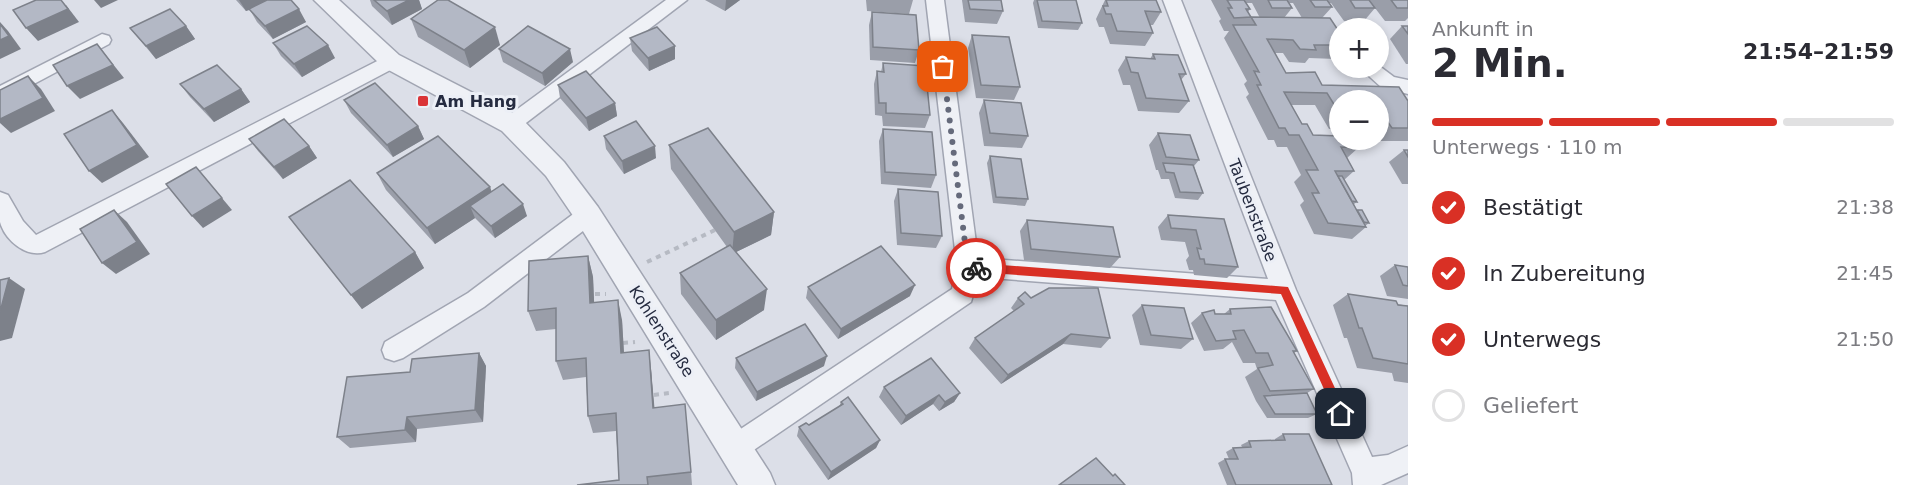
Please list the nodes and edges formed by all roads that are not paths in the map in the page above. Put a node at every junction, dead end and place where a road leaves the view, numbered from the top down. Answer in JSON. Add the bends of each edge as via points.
{"nodes":[{"id":1,"x":326,"y":0,"type":"edge"},
{"id":2,"x":678,"y":0,"type":"edge"},
{"id":3,"x":935,"y":0,"type":"edge"},
{"id":4,"x":1172,"y":0,"type":"edge"},
{"id":5,"x":102,"y":40,"type":"dead end"},
{"id":6,"x":391,"y":61,"type":"junction"},
{"id":7,"x":1383,"y":78,"type":"edge"},
{"id":8,"x":1408,"y":87,"type":"edge"},
{"id":9,"x":0,"y":95,"type":"edge"},
{"id":10,"x":511,"y":124,"type":"junction"},
{"id":11,"x":0,"y":201,"type":"edge"},
{"id":12,"x":588,"y":215,"type":"junction"},
{"id":13,"x":968,"y":267,"type":"junction"},
{"id":14,"x":1284,"y":290,"type":"junction"},
{"id":15,"x":394,"y":350,"type":"dead end"},
{"id":16,"x":736,"y":447,"type":"junction"},
{"id":17,"x":1408,"y":459,"type":"edge"},
{"id":18,"x":1366,"y":478,"type":"edge"},
{"id":19,"x":758,"y":485,"type":"edge"}],
"edges":[{"from":1,"to":6,"type":"street","name":"Kohlenstraße"},
{"from":2,"to":10,"type":"street"},
{"from":3,"to":13,"type":"street"},
{"from":4,"to":14,"type":"street","name":"Taubenstraße"},
{"from":5,"to":9,"type":"street"},
{"from":6,"to":10,"type":"street","name":"Kohlenstraße"},
{"from":6,"to":11,"type":"street","via":[[36,245],[26,243]]},
{"from":7,"to":8,"type":"street"},
{"from":10,"to":12,"type":"street","name":"Kohlenstraße","via":[[555,169]]},
{"from":12,"to":15,"type":"street","via":[[476,300]]},
{"from":12,"to":16,"type":"street","name":"Kohlenstraße"},
{"from":13,"to":14,"type":"street"},
{"from":13,"to":16,"type":"street","via":[[963,295]]},
{"from":14,"to":18,"type":"street","name":"Taubenstraße"},
{"from":16,"to":19,"type":"street","name":"Kohlenstraße"},
{"from":17,"to":18,"type":"street"}]}
